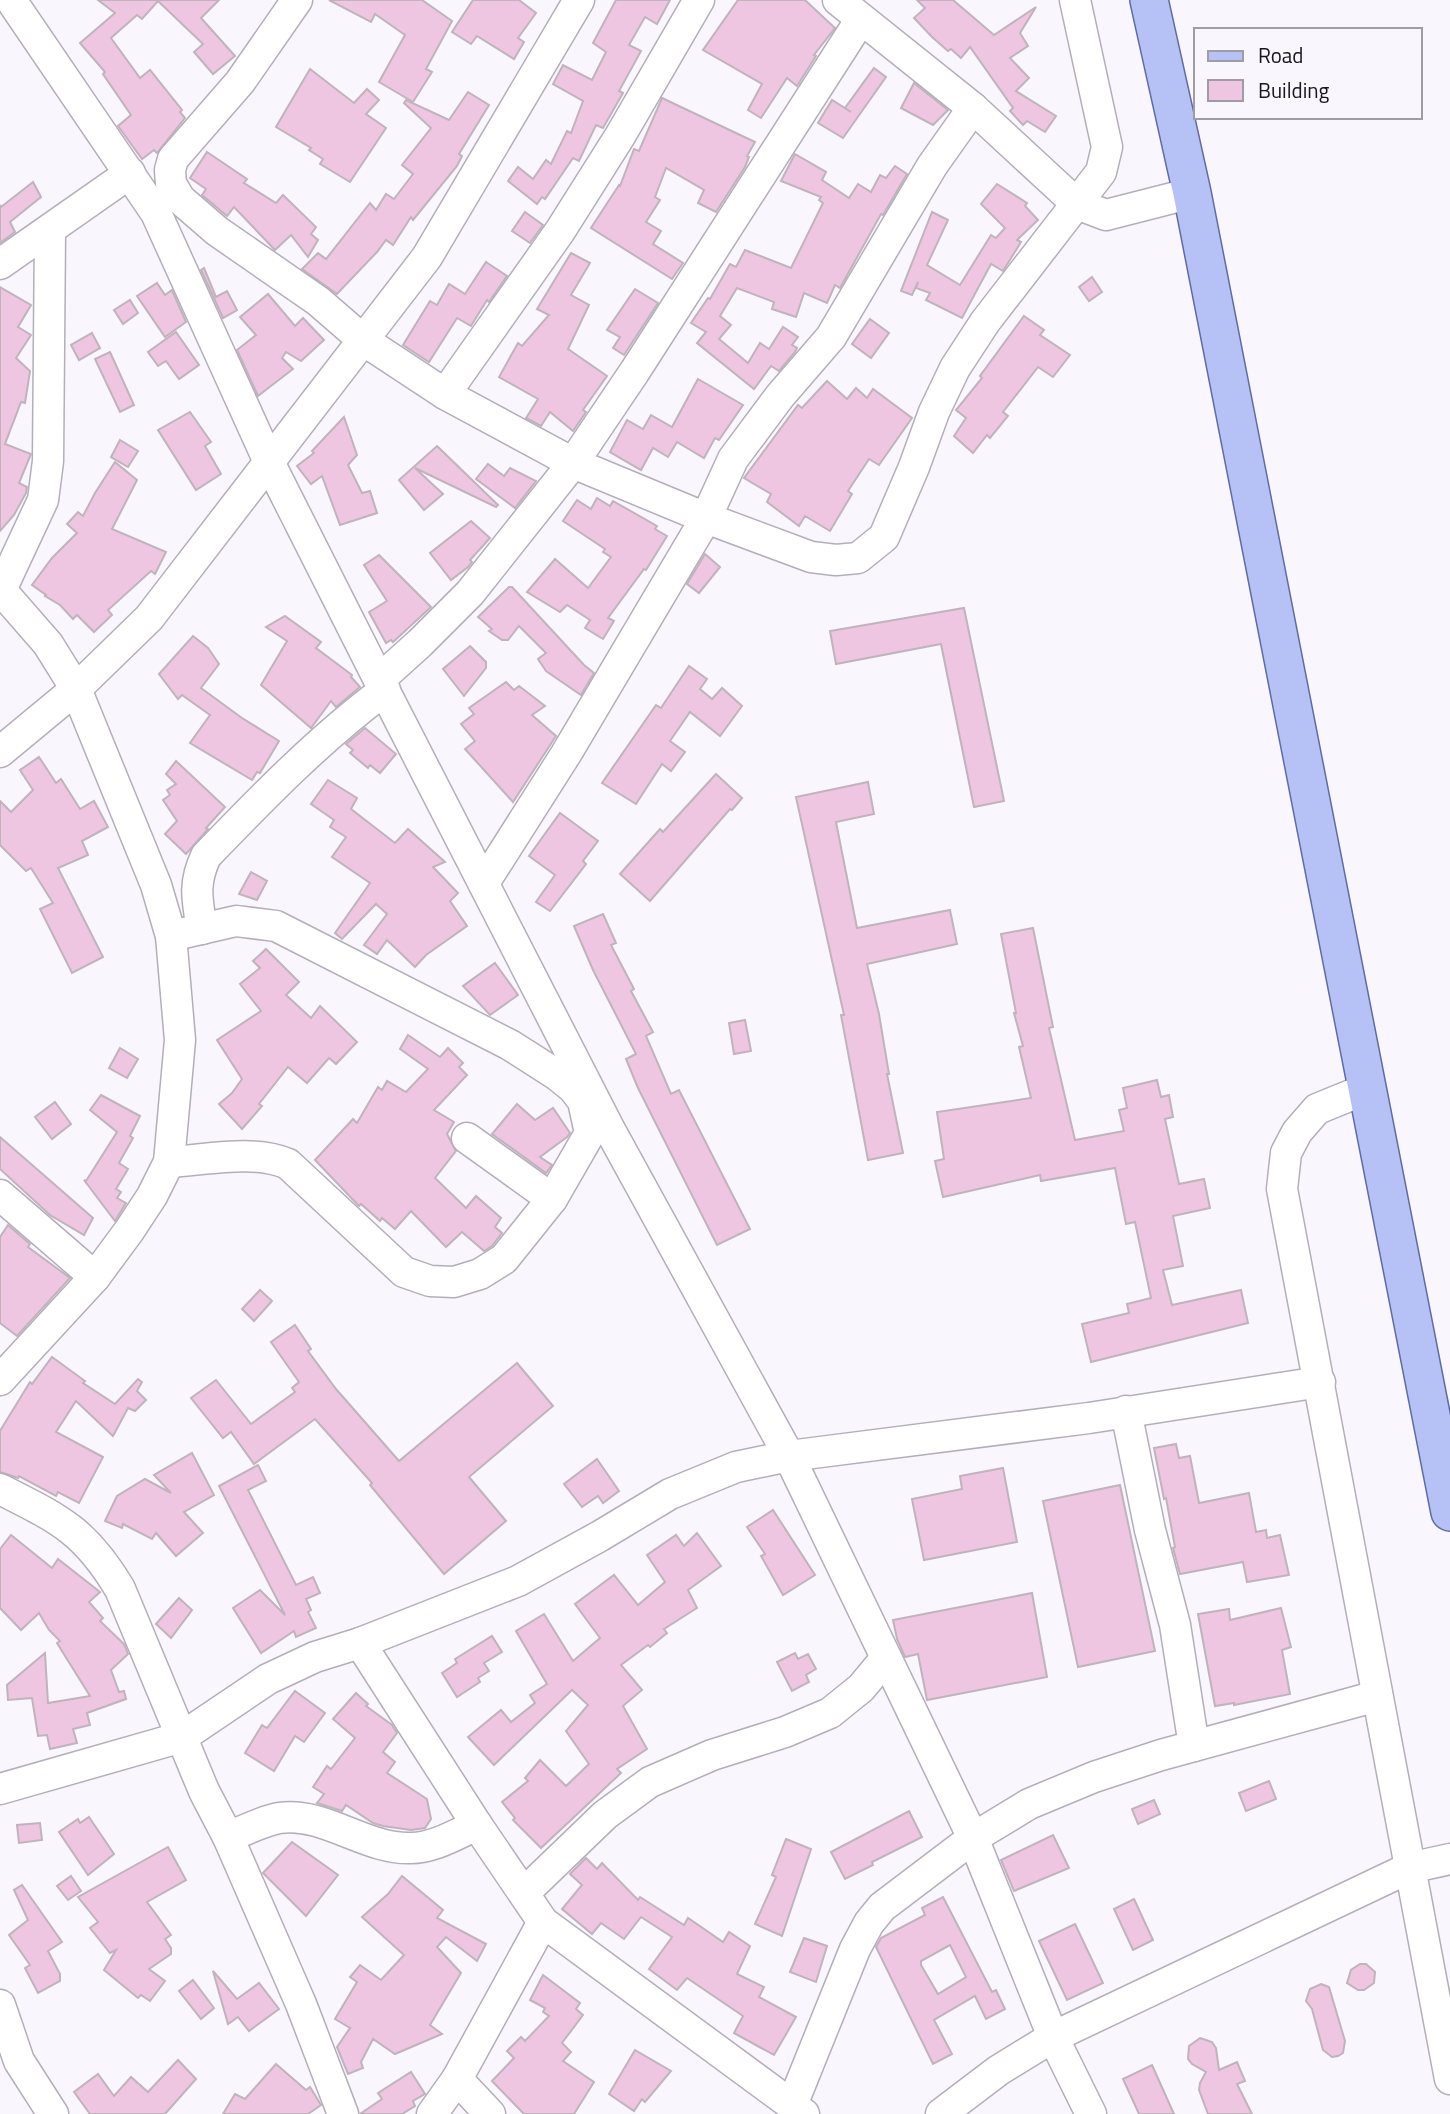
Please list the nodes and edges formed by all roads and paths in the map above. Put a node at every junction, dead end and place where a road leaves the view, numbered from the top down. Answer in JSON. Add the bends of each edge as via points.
{"nodes":[{"id":1,"x":11,"y":0,"type":"edge"},
{"id":2,"x":297,"y":0,"type":"edge"},
{"id":3,"x":579,"y":0,"type":"edge"},
{"id":4,"x":699,"y":0,"type":"edge"},
{"id":5,"x":838,"y":0,"type":"edge"},
{"id":6,"x":1075,"y":0,"type":"edge"},
{"id":7,"x":1149,"y":0,"type":"edge"},
{"id":8,"x":861,"y":19,"type":"junction"},
{"id":9,"x":973,"y":108,"type":"junction"},
{"id":10,"x":130,"y":173,"type":"junction"},
{"id":11,"x":1192,"y":193,"type":"junction"},
{"id":12,"x":1077,"y":204,"type":"junction"},
{"id":13,"x":168,"y":206,"type":"junction"},
{"id":14,"x":50,"y":231,"type":"junction"},
{"id":15,"x":0,"y":264,"type":"edge"},
{"id":16,"x":363,"y":340,"type":"junction"},
{"id":17,"x":446,"y":394,"type":"junction"},
{"id":18,"x":269,"y":462,"type":"junction"},
{"id":19,"x":573,"y":463,"type":"junction"},
{"id":20,"x":706,"y":518,"type":"junction"},
{"id":21,"x":1,"y":589,"type":"edge"},
{"id":22,"x":382,"y":685,"type":"junction"},
{"id":23,"x":76,"y":689,"type":"junction"},
{"id":24,"x":0,"y":752,"type":"edge"},
{"id":25,"x":484,"y":883,"type":"junction"},
{"id":26,"x":202,"y":929,"type":"junction"},
{"id":27,"x":171,"y":936,"type":"junction"},
{"id":28,"x":1367,"y":1089,"type":"junction"},
{"id":29,"x":467,"y":1138,"type":"dead end"},
{"id":30,"x":169,"y":1162,"type":"junction"},
{"id":31,"x":0,"y":1195,"type":"edge"},
{"id":32,"x":552,"y":1199,"type":"junction"},
{"id":33,"x":95,"y":1277,"type":"junction"},
{"id":34,"x":0,"y":1380,"type":"edge"},
{"id":35,"x":1320,"y":1382,"type":"junction"},
{"id":36,"x":1126,"y":1410,"type":"junction"},
{"id":37,"x":789,"y":1456,"type":"junction"},
{"id":38,"x":0,"y":1489,"type":"edge"},
{"id":39,"x":1450,"y":1511,"type":"edge"},
{"id":40,"x":360,"y":1643,"type":"junction"},
{"id":41,"x":886,"y":1658,"type":"junction"},
{"id":42,"x":1377,"y":1696,"type":"junction"},
{"id":43,"x":183,"y":1737,"type":"junction"},
{"id":44,"x":1194,"y":1746,"type":"junction"},
{"id":45,"x":0,"y":1789,"type":"edge"},
{"id":46,"x":477,"y":1825,"type":"junction"},
{"id":47,"x":228,"y":1837,"type":"junction"},
{"id":48,"x":973,"y":1838,"type":"junction"},
{"id":49,"x":1450,"y":1859,"type":"edge"},
{"id":50,"x":1409,"y":1868,"type":"junction"},
{"id":51,"x":524,"y":1893,"type":"junction"},
{"id":52,"x":542,"y":1922,"type":"junction"},
{"id":53,"x":0,"y":2005,"type":"edge"},
{"id":54,"x":1053,"y":2036,"type":"junction"},
{"id":55,"x":10,"y":2071,"type":"edge"},
{"id":56,"x":457,"y":2079,"type":"junction"},
{"id":57,"x":1450,"y":2079,"type":"edge"},
{"id":58,"x":798,"y":2110,"type":"edge"},
{"id":59,"x":53,"y":2114,"type":"edge"},
{"id":60,"x":343,"y":2114,"type":"edge"},
{"id":61,"x":432,"y":2114,"type":"edge"},
{"id":62,"x":490,"y":2114,"type":"edge"},
{"id":63,"x":941,"y":2114,"type":"edge"},
{"id":64,"x":1091,"y":2114,"type":"edge"}],
"edges":[{"from":1,"to":10,"type":"street"},
{"from":2,"to":13,"type":"street","via":[[240,82],[173,159]]},
{"from":3,"to":16,"type":"street","via":[[444,233]]},
{"from":4,"to":17,"type":"street","via":[[561,230]]},
{"from":5,"to":8,"type":"street"},
{"from":6,"to":12,"type":"street","via":[[1107,147],[1101,172]]},
{"from":7,"to":11,"type":"main road"},
{"from":8,"to":9,"type":"street"},
{"from":8,"to":19,"type":"street"},
{"from":9,"to":12,"type":"street"},
{"from":9,"to":20,"type":"street","via":[[932,166],[831,337],[741,446]]},
{"from":10,"to":13,"type":"street"},
{"from":10,"to":14,"type":"street"},
{"from":11,"to":12,"type":"street","via":[[1106,215]]},
{"from":11,"to":28,"type":"main road"},
{"from":12,"to":20,"type":"street","via":[[955,368],[892,520],[873,548],[858,558],[811,557]]},
{"from":13,"to":16,"type":"street","via":[[217,231],[318,301]]},
{"from":13,"to":18,"type":"street"},
{"from":14,"to":15,"type":"street"},
{"from":14,"to":21,"type":"street","via":[[48,461],[43,500]]},
{"from":16,"to":17,"type":"street"},
{"from":16,"to":18,"type":"street"},
{"from":17,"to":19,"type":"street"},
{"from":18,"to":22,"type":"street"},
{"from":18,"to":23,"type":"street","via":[[149,618]]},
{"from":19,"to":20,"type":"street"},
{"from":19,"to":22,"type":"street","via":[[470,593]]},
{"from":20,"to":25,"type":"street"},
{"from":21,"to":23,"type":"street","via":[[48,644]]},
{"from":22,"to":25,"type":"street"},
{"from":22,"to":26,"type":"street","via":[[206,856],[196,888]]},
{"from":23,"to":24,"type":"street"},
{"from":23,"to":27,"type":"street","via":[[156,885]]},
{"from":25,"to":37,"type":"street","via":[[610,1130]]},
{"from":26,"to":27,"type":"street"},
{"from":26,"to":32,"type":"street","via":[[236,921],[276,926],[510,1045],[557,1075],[583,1101],[590,1133]]},
{"from":27,"to":30,"type":"street","via":[[180,1040]]},
{"from":28,"to":35,"type":"street","via":[[1317,1109],[1286,1153],[1282,1189]]},
{"from":28,"to":39,"type":"main road"},
{"from":29,"to":32,"type":"street"},
{"from":30,"to":32,"type":"street","via":[[256,1157],[288,1164],[404,1272],[430,1281],[454,1282],[480,1274],[504,1259]]},
{"from":30,"to":33,"type":"street","via":[[152,1196]]},
{"from":31,"to":33,"type":"street"},
{"from":33,"to":34,"type":"street"},
{"from":35,"to":36,"type":"street"},
{"from":35,"to":42,"type":"street"},
{"from":36,"to":37,"type":"street"},
{"from":36,"to":44,"type":"street","via":[[1175,1625]]},
{"from":37,"to":40,"type":"street","via":[[736,1467],[670,1494],[518,1581]]},
{"from":37,"to":41,"type":"street"},
{"from":38,"to":43,"type":"street","via":[[56,1517],[104,1563],[120,1589]]},
{"from":40,"to":43,"type":"street","via":[[268,1679]]},
{"from":40,"to":46,"type":"street"},
{"from":41,"to":48,"type":"street"},
{"from":41,"to":51,"type":"street","via":[[861,1688],[830,1713],[712,1755],[650,1783],[605,1815]]},
{"from":42,"to":44,"type":"street"},
{"from":42,"to":50,"type":"street"},
{"from":43,"to":45,"type":"street"},
{"from":43,"to":47,"type":"street"},
{"from":44,"to":48,"type":"street","via":[[1040,1799]]},
{"from":46,"to":47,"type":"street","via":[[440,1842],[411,1848],[299,1818],[277,1818]]},
{"from":46,"to":51,"type":"street"},
{"from":47,"to":60,"type":"street"},
{"from":48,"to":54,"type":"street"},
{"from":48,"to":58,"type":"street","via":[[882,1907],[869,1923],[855,1949]]},
{"from":49,"to":50,"type":"street"},
{"from":50,"to":54,"type":"street"},
{"from":50,"to":57,"type":"street"},
{"from":51,"to":52,"type":"street"},
{"from":52,"to":56,"type":"street"},
{"from":52,"to":58,"type":"street"},
{"from":53,"to":55,"type":"street"},
{"from":54,"to":63,"type":"street"},
{"from":54,"to":64,"type":"street"},
{"from":55,"to":59,"type":"street"},
{"from":56,"to":61,"type":"street"},
{"from":56,"to":62,"type":"street"}]}
